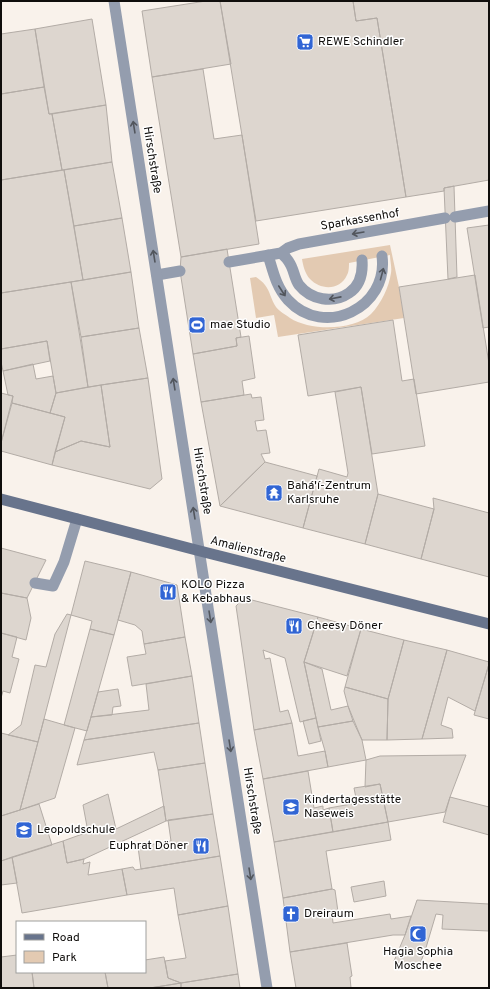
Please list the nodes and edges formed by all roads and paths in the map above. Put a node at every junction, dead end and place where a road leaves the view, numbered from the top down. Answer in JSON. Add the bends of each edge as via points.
{"nodes":[{"id":1,"x":114,"y":1,"type":"edge"},
{"id":2,"x":489,"y":211,"type":"edge"},
{"id":3,"x":281,"y":253,"type":"junction"},
{"id":4,"x":268,"y":255,"type":"junction"},
{"id":5,"x":382,"y":256,"type":"dead end"},
{"id":6,"x":362,"y":260,"type":"dead end"},
{"id":7,"x":229,"y":262,"type":"dead end"},
{"id":8,"x":180,"y":271,"type":"dead end"},
{"id":9,"x":157,"y":276,"type":"junction"},
{"id":10,"x":1,"y":499,"type":"edge"},
{"id":11,"x":77,"y":519,"type":"junction"},
{"id":12,"x":200,"y":551,"type":"junction"},
{"id":13,"x":34,"y":583,"type":"dead end"},
{"id":14,"x":489,"y":624,"type":"edge"},
{"id":15,"x":268,"y":988,"type":"edge"}],
"edges":[{"from":9,"to":1,"type":"street","name":"Hirschstraße","one_way":true},
{"from":2,"to":3,"type":"street","name":"Sparkassenhof","one_way":true,"via":[[299,244]]},
{"from":3,"to":4,"type":"street","name":"Sparkassenhof"},
{"from":6,"to":3,"type":"street","one_way":true,"via":[[361,278],[353,289],[342,297],[325,299],[317,298],[303,289],[288,260]]},
{"from":4,"to":5,"type":"street","one_way":true,"via":[[275,279],[288,300],[305,312],[324,318],[342,316],[362,306],[369,299],[376,290],[382,274]]},
{"from":4,"to":7,"type":"street","name":"Sparkassenhof"},
{"from":8,"to":9,"type":"street"},
{"from":12,"to":9,"type":"street","name":"Hirschstraße","one_way":true},
{"from":10,"to":11,"type":"main road","name":"Amalienstraße"},
{"from":11,"to":12,"type":"main road","name":"Amalienstraße"},
{"from":11,"to":13,"type":"street","via":[[64,562],[53,586]]},
{"from":12,"to":14,"type":"main road","name":"Amalienstraße"},
{"from":12,"to":15,"type":"street","name":"Hirschstraße","one_way":true}]}
